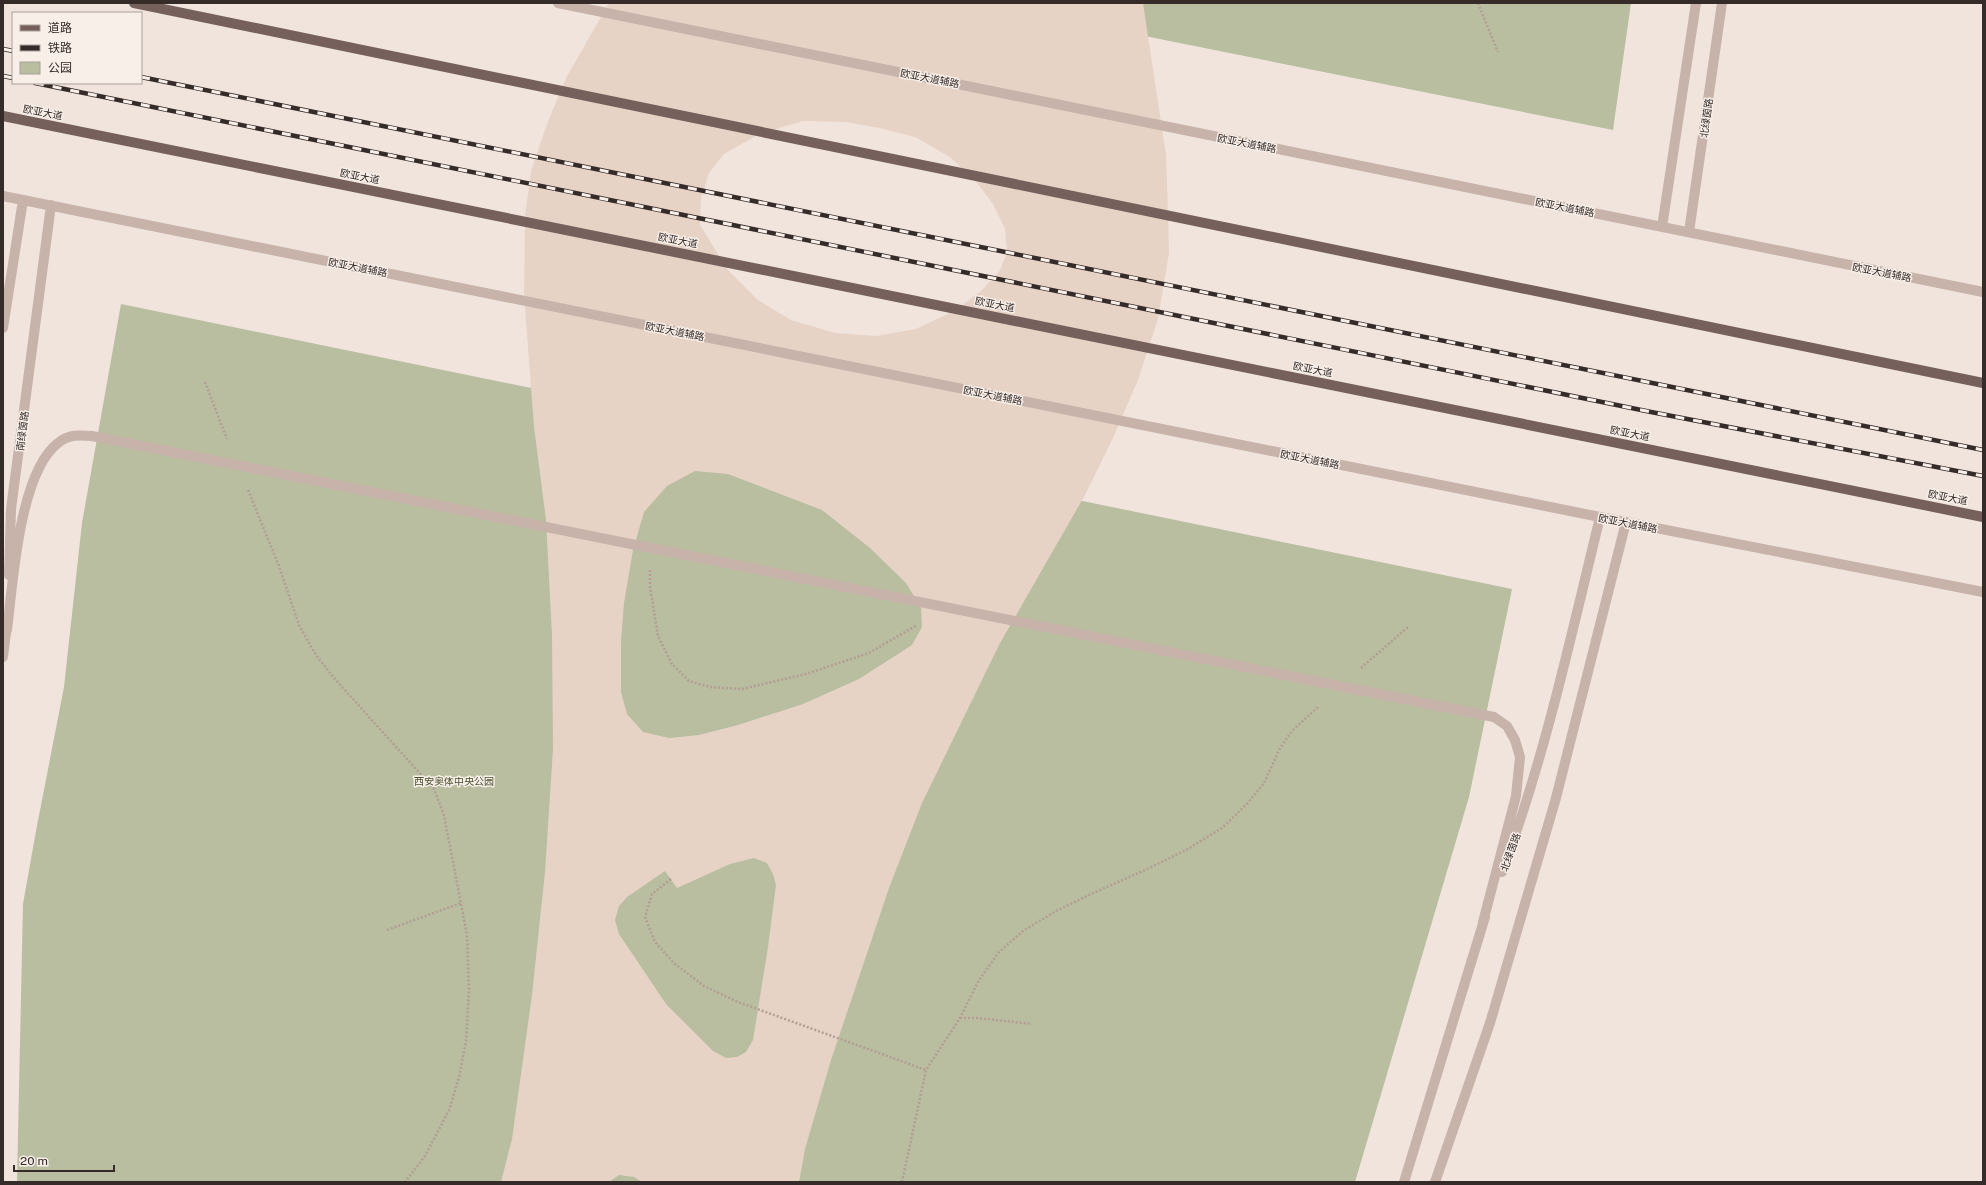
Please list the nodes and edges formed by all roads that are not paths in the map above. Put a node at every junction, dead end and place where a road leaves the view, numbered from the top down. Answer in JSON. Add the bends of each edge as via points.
{"nodes":[{"id":1,"x":134,"y":3,"type":"edge"},
{"id":2,"x":558,"y":3,"type":"edge"},
{"id":3,"x":1696,"y":3,"type":"edge"},
{"id":4,"x":1722,"y":3,"type":"edge"},
{"id":5,"x":3,"y":116,"type":"edge"},
{"id":6,"x":3,"y":196,"type":"edge"},
{"id":7,"x":23,"y":200,"type":"junction"},
{"id":8,"x":51,"y":205,"type":"junction"},
{"id":9,"x":1662,"y":227,"type":"junction"},
{"id":10,"x":1689,"y":232,"type":"junction"},
{"id":11,"x":1983,"y":292,"type":"edge"},
{"id":12,"x":3,"y":328,"type":"edge"},
{"id":13,"x":1983,"y":383,"type":"edge"},
{"id":14,"x":1600,"y":517,"type":"junction"},
{"id":15,"x":1981,"y":517,"type":"edge"},
{"id":16,"x":1626,"y":522,"type":"junction"},
{"id":17,"x":1983,"y":592,"type":"edge"},
{"id":18,"x":7,"y":630,"type":"junction"},
{"id":19,"x":3,"y":657,"type":"edge"},
{"id":20,"x":1484,"y":922,"type":"junction"},
{"id":21,"x":1404,"y":1182,"type":"edge"},
{"id":22,"x":1435,"y":1182,"type":"edge"}],
"edges":[{"from":1,"to":13,"type":"main road"},
{"from":2,"to":9,"type":"street","name":"欧亚大道辅路"},
{"from":3,"to":9,"type":"street"},
{"from":4,"to":10,"type":"street","name":"北绿茵路"},
{"from":5,"to":15,"type":"main road","name":"欧亚大道"},
{"from":6,"to":7,"type":"street","name":"欧亚大道辅路"},
{"from":7,"to":8,"type":"street","name":"欧亚大道辅路"},
{"from":7,"to":12,"type":"street"},
{"from":8,"to":14,"type":"street","name":"欧亚大道辅路"},
{"from":8,"to":18,"type":"street","name":"南绿茵路","via":[[11,509]]},
{"from":9,"to":10,"type":"street","name":"欧亚大道辅路"},
{"from":10,"to":11,"type":"street","name":"欧亚大道辅路"},
{"from":14,"to":16,"type":"street","name":"欧亚大道辅路"},
{"from":14,"to":20,"type":"street","name":"北绿茵路","via":[[1568,650],[1523,815]]},
{"from":16,"to":17,"type":"street","name":"欧亚大道辅路"},
{"from":16,"to":22,"type":"street","via":[[1556,798],[1490,1023]]},
{"from":18,"to":19,"type":"street","name":"南绿茵路"},
{"from":18,"to":20,"type":"street","via":[[22,521],[34,480],[48,452],[58,442],[75,434],[92,436],[1494,717],[1507,726],[1520,757],[1516,796]]},
{"from":20,"to":21,"type":"street","name":"北绿茵路"}]}
